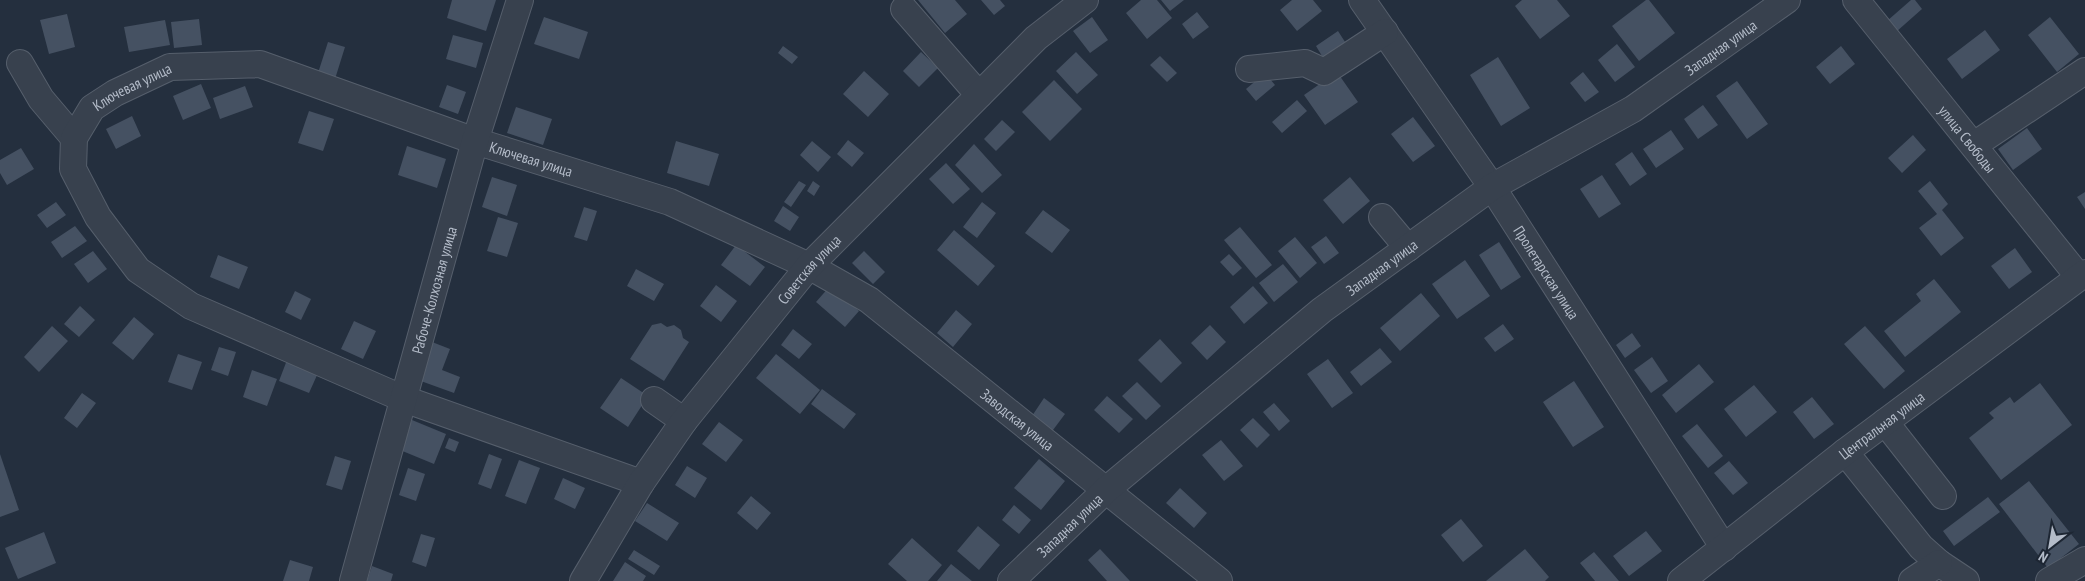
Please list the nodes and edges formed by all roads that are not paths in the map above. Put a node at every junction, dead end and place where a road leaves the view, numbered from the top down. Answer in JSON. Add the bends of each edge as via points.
{"nodes":[{"id":1,"x":520,"y":0,"type":"edge"},
{"id":2,"x":1085,"y":0,"type":"edge"},
{"id":3,"x":1362,"y":0,"type":"edge"},
{"id":4,"x":1787,"y":0,"type":"edge"},
{"id":5,"x":1856,"y":0,"type":"edge"},
{"id":6,"x":904,"y":9,"type":"dead end"},
{"id":7,"x":1384,"y":32,"type":"junction"},
{"id":8,"x":20,"y":63,"type":"dead end"},
{"id":9,"x":1250,"y":69,"type":"dead end"},
{"id":10,"x":2085,"y":71,"type":"edge"},
{"id":11,"x":979,"y":95,"type":"junction"},
{"id":12,"x":74,"y":138,"type":"junction"},
{"id":13,"x":475,"y":141,"type":"junction"},
{"id":14,"x":1974,"y":145,"type":"junction"},
{"id":15,"x":1492,"y":187,"type":"junction"},
{"id":16,"x":1382,"y":217,"type":"dead end"},
{"id":17,"x":1408,"y":248,"type":"junction"},
{"id":18,"x":809,"y":266,"type":"junction"},
{"id":19,"x":2082,"y":275,"type":"edge"},
{"id":20,"x":404,"y":399,"type":"junction"},
{"id":21,"x":654,"y":400,"type":"dead end"},
{"id":22,"x":684,"y":421,"type":"junction"},
{"id":23,"x":1885,"y":422,"type":"junction"},
{"id":24,"x":1845,"y":452,"type":"junction"},
{"id":25,"x":641,"y":484,"type":"junction"},
{"id":26,"x":1106,"y":490,"type":"junction"},
{"id":27,"x":1943,"y":496,"type":"dead end"},
{"id":28,"x":1724,"y":548,"type":"junction"},
{"id":29,"x":2085,"y":560,"type":"edge"},
{"id":30,"x":1939,"y":562,"type":"junction"},
{"id":31,"x":353,"y":581,"type":"edge"},
{"id":32,"x":583,"y":581,"type":"edge"},
{"id":33,"x":1011,"y":581,"type":"edge"},
{"id":34,"x":1219,"y":581,"type":"edge"},
{"id":35,"x":1681,"y":581,"type":"edge"},
{"id":36,"x":1912,"y":581,"type":"edge"},
{"id":37,"x":1966,"y":581,"type":"edge"},
{"id":38,"x":2049,"y":581,"type":"edge"}],
"edges":[{"from":1,"to":13,"type":"street","name":"Рабоче-Колхозная улица"},
{"from":2,"to":11,"type":"street","name":"Советская улица","via":[[1036,38]]},
{"from":3,"to":7,"type":"street","name":"Пролетарская улица"},
{"from":4,"to":15,"type":"street","name":"Западная улица","via":[[1633,109]]},
{"from":5,"to":14,"type":"street","name":"улица Свободы"},
{"from":6,"to":11,"type":"street"},
{"from":7,"to":9,"type":"street","via":[[1324,72],[1305,63]]},
{"from":7,"to":15,"type":"street","name":"Пролетарская улица"},
{"from":8,"to":12,"type":"street","via":[[40,100]]},
{"from":10,"to":14,"type":"street"},
{"from":11,"to":18,"type":"street","name":"Советская улица"},
{"from":12,"to":13,"type":"street","name":"Ключевая улица","via":[[92,108],[114,93],[170,67],[260,64]]},
{"from":12,"to":20,"type":"street","via":[[74,169],[98,217],[138,270],[191,306]]},
{"from":13,"to":18,"type":"street","name":"Ключевая улица","via":[[670,202]]},
{"from":13,"to":20,"type":"street","name":"Рабоче-Колхозная улица"},
{"from":14,"to":19,"type":"street","name":"улица Свободы"},
{"from":15,"to":17,"type":"street","name":"Западная улица"},
{"from":15,"to":28,"type":"street","name":"Пролетарская улица"},
{"from":16,"to":17,"type":"street"},
{"from":17,"to":26,"type":"street","name":"Западная улица","via":[[1322,310]]},
{"from":18,"to":22,"type":"street","name":"Советская улица"},
{"from":18,"to":26,"type":"street","name":"Заводская улица","via":[[868,300]]},
{"from":19,"to":23,"type":"street","name":"Центральная улица"},
{"from":20,"to":25,"type":"street"},
{"from":20,"to":31,"type":"street","name":"Рабоче-Колхозная улица"},
{"from":21,"to":22,"type":"street"},
{"from":22,"to":25,"type":"street","name":"Советская улица"},
{"from":23,"to":24,"type":"street","name":"Центральная улица"},
{"from":23,"to":27,"type":"street"},
{"from":24,"to":28,"type":"street","name":"Центральная улица"},
{"from":24,"to":30,"type":"street","via":[[1921,547]]},
{"from":25,"to":32,"type":"street","name":"Советская улица"},
{"from":26,"to":33,"type":"street","name":"Западная улица"},
{"from":26,"to":34,"type":"street","name":"Заводская улица"},
{"from":28,"to":35,"type":"street","name":"Центральная улица"},
{"from":29,"to":38,"type":"street"},
{"from":30,"to":36,"type":"street"},
{"from":30,"to":37,"type":"street"}]}
